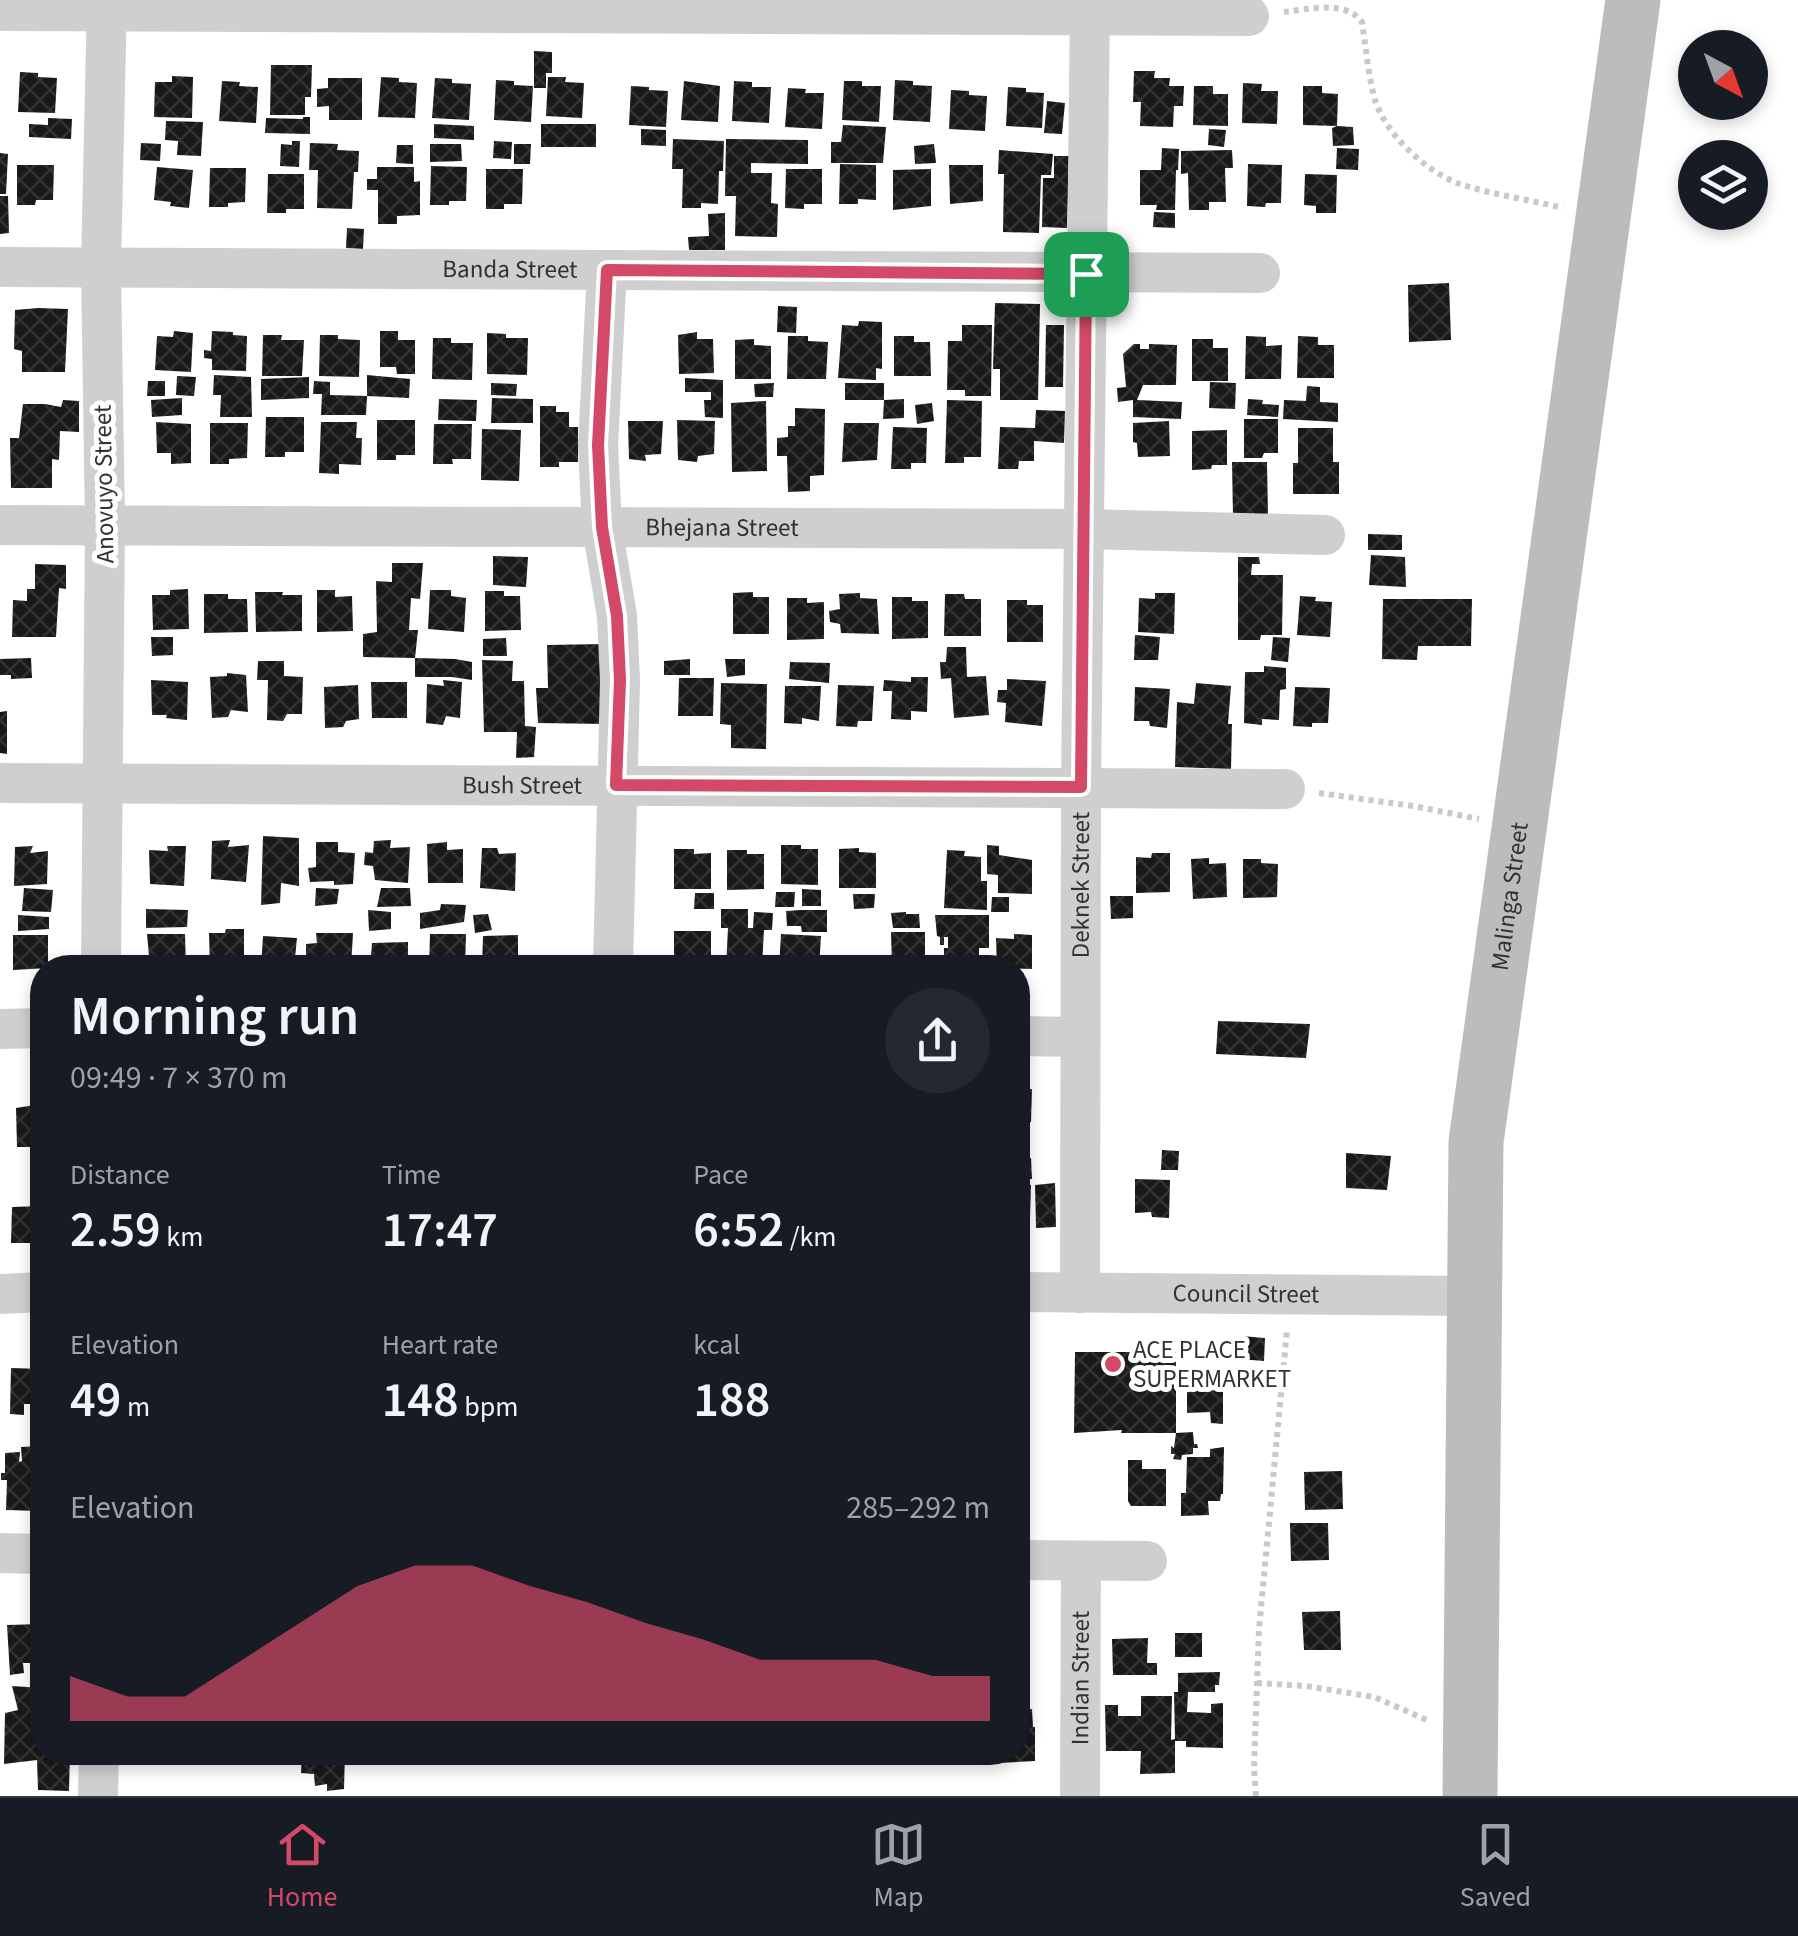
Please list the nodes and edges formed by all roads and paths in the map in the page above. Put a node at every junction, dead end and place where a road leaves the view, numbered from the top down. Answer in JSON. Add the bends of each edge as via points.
{"nodes":[{"id":1,"x":1633,"y":0,"type":"edge"},
{"id":2,"x":106,"y":6,"type":"edge"},
{"id":3,"x":1090,"y":8,"type":"edge"},
{"id":4,"x":0,"y":11,"type":"edge"},
{"id":5,"x":1249,"y":16,"type":"joint"},
{"id":6,"x":1603,"y":218,"type":"junction"},
{"id":7,"x":0,"y":267,"type":"edge"},
{"id":8,"x":101,"y":267,"type":"junction"},
{"id":9,"x":607,"y":270,"type":"junction"},
{"id":10,"x":1086,"y":274,"type":"junction"},
{"id":11,"x":1260,"y":274,"type":"dead end"},
{"id":12,"x":0,"y":525,"type":"edge"},
{"id":13,"x":106,"y":525,"type":"junction"},
{"id":14,"x":602,"y":527,"type":"junction"},
{"id":15,"x":1085,"y":529,"type":"junction"},
{"id":16,"x":1324,"y":534,"type":"dead end"},
{"id":17,"x":0,"y":782,"type":"edge"},
{"id":18,"x":104,"y":782,"type":"junction"},
{"id":19,"x":616,"y":785,"type":"junction"},
{"id":20,"x":1081,"y":787,"type":"junction"},
{"id":21,"x":1286,"y":790,"type":"joint"},
{"id":22,"x":1519,"y":828,"type":"junction"},
{"id":23,"x":101,"y":955,"type":"edge"},
{"id":24,"x":614,"y":955,"type":"edge"},
{"id":25,"x":30,"y":1028,"type":"edge"},
{"id":26,"x":0,"y":1029,"type":"edge"},
{"id":27,"x":1030,"y":1036,"type":"edge"},
{"id":28,"x":1080,"y":1037,"type":"junction"},
{"id":29,"x":1030,"y":1292,"type":"edge"},
{"id":30,"x":30,"y":1293,"type":"edge"},
{"id":31,"x":1080,"y":1293,"type":"junction"},
{"id":32,"x":0,"y":1294,"type":"edge"},
{"id":33,"x":1290,"y":1294,"type":"junction"},
{"id":34,"x":1474,"y":1296,"type":"junction"},
{"id":35,"x":0,"y":1554,"type":"edge"},
{"id":36,"x":30,"y":1554,"type":"edge"},
{"id":37,"x":1030,"y":1560,"type":"edge"},
{"id":38,"x":1081,"y":1561,"type":"junction"},
{"id":39,"x":1147,"y":1561,"type":"dead end"},
{"id":40,"x":1257,"y":1683,"type":"junction"},
{"id":41,"x":1470,"y":1738,"type":"junction"},
{"id":42,"x":98,"y":1765,"type":"edge"},
{"id":43,"x":98,"y":1796,"type":"edge"},
{"id":44,"x":1080,"y":1796,"type":"edge"},
{"id":45,"x":1256,"y":1796,"type":"edge"},
{"id":46,"x":1470,"y":1796,"type":"edge"}],
"edges":[{"from":1,"to":6,"type":"street","name":"Malinga Street"},
{"from":2,"to":3,"type":"street"},
{"from":2,"to":4,"type":"street"},
{"from":2,"to":8,"type":"street","name":"Anovuyo Street"},
{"from":3,"to":5,"type":"street"},
{"from":3,"to":10,"type":"street","name":"Deknek Street"},
{"from":5,"to":6,"type":"path","via":[[1336,6],[1353,11],[1362,22],[1375,99],[1394,137],[1460,184]]},
{"from":6,"to":22,"type":"street","name":"Malinga Street"},
{"from":7,"to":8,"type":"street","name":"Banda Street"},
{"from":8,"to":9,"type":"street","name":"Banda Street"},
{"from":8,"to":13,"type":"street","name":"Anovuyo Street"},
{"from":9,"to":10,"type":"street","name":"Banda Street"},
{"from":9,"to":14,"type":"street","via":[[598,445]]},
{"from":10,"to":11,"type":"street","name":"Banda Street"},
{"from":10,"to":15,"type":"street","name":"Deknek Street"},
{"from":12,"to":13,"type":"street","name":"Bhejana Street"},
{"from":13,"to":14,"type":"street","name":"Bhejana Street"},
{"from":13,"to":18,"type":"street","name":"Anovuyo Street"},
{"from":14,"to":15,"type":"street","name":"Bhejana Street"},
{"from":14,"to":19,"type":"street","via":[[617,616]]},
{"from":15,"to":16,"type":"street","name":"Bhejana Street"},
{"from":15,"to":20,"type":"street","name":"Deknek Street"},
{"from":17,"to":18,"type":"street","name":"Bush Street"},
{"from":18,"to":19,"type":"street","name":"Bush Street"},
{"from":18,"to":23,"type":"street","name":"Anovuyo Street"},
{"from":19,"to":20,"type":"street","name":"Bush Street"},
{"from":19,"to":24,"type":"street"},
{"from":20,"to":21,"type":"street","name":"Bush Street"},
{"from":20,"to":28,"type":"street","name":"Deknek Street"},
{"from":21,"to":22,"type":"path"},
{"from":22,"to":34,"type":"street","name":"Malinga Street","via":[[1476,1142]]},
{"from":25,"to":26,"type":"street"},
{"from":27,"to":28,"type":"street"},
{"from":28,"to":31,"type":"street","name":"Deknek Street"},
{"from":29,"to":31,"type":"street","name":"Council Street"},
{"from":30,"to":32,"type":"street"},
{"from":31,"to":33,"type":"street","name":"Council Street"},
{"from":33,"to":34,"type":"street","name":"Council Street"},
{"from":33,"to":40,"type":"path"},
{"from":34,"to":41,"type":"street","name":"Malinga Street"},
{"from":35,"to":36,"type":"street"},
{"from":37,"to":38,"type":"street"},
{"from":38,"to":39,"type":"street"},
{"from":38,"to":44,"type":"street","name":"Indian Street"},
{"from":40,"to":41,"type":"path","via":[[1374,1697]]},
{"from":40,"to":45,"type":"path"},
{"from":41,"to":46,"type":"street","name":"Malinga Street"},
{"from":42,"to":43,"type":"street"}]}
